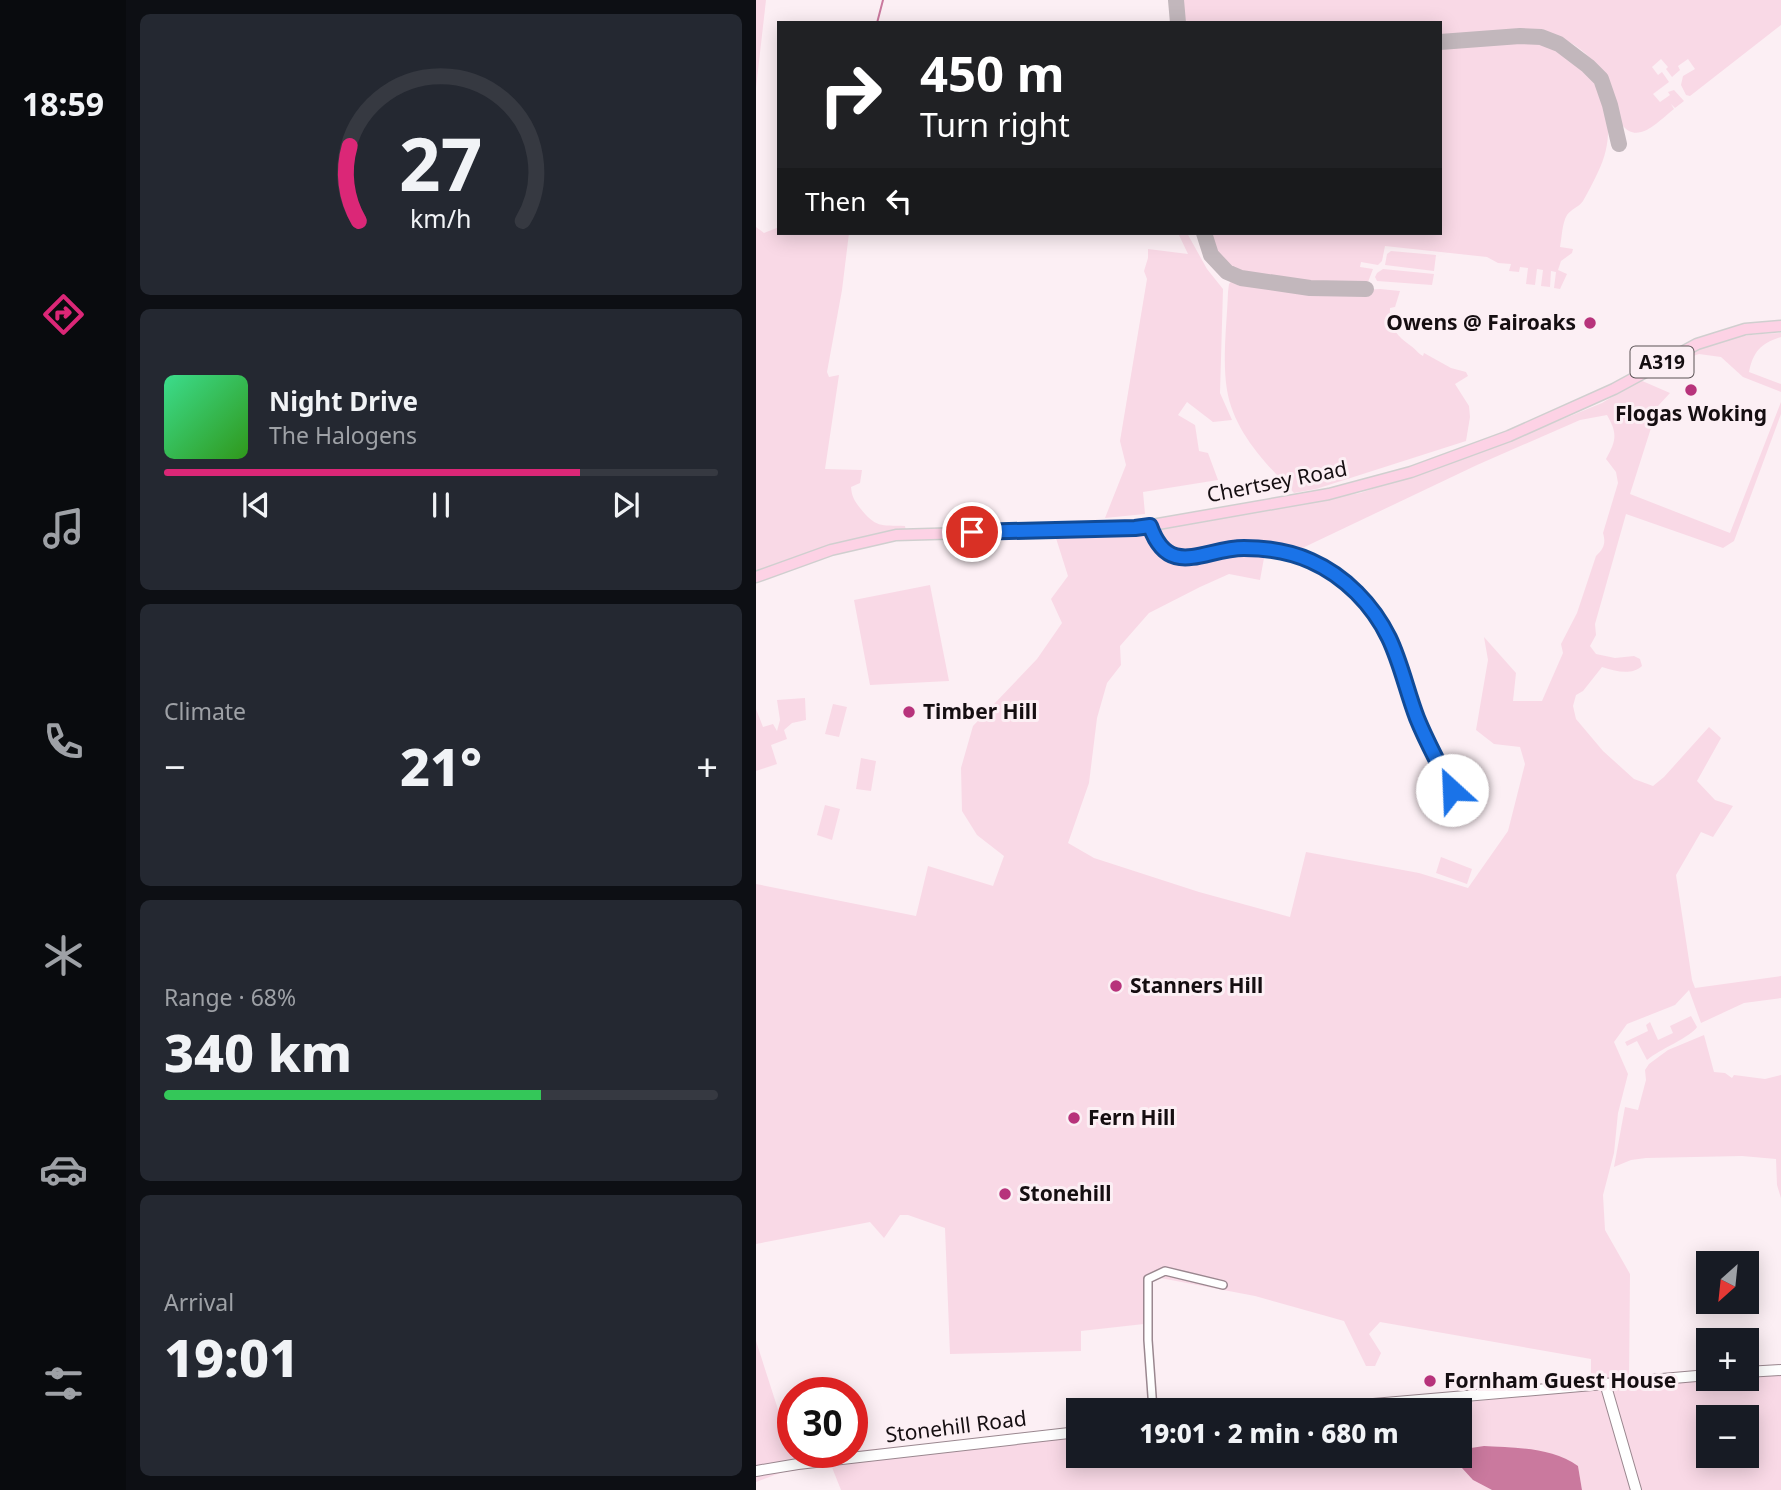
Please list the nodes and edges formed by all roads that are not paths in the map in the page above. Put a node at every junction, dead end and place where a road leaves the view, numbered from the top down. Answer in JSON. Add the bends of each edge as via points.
{"nodes":[{"id":1,"x":1781,"y":326,"type":"edge"},
{"id":2,"x":1150,"y":526,"type":"junction"},
{"id":3,"x":756,"y":577,"type":"edge"},
{"id":4,"x":1452,"y":790,"type":"dead end"},
{"id":5,"x":1223,"y":1285,"type":"dead end"},
{"id":6,"x":1781,"y":1370,"type":"edge"},
{"id":7,"x":1759,"y":1371,"type":"edge"},
{"id":8,"x":1696,"y":1376,"type":"edge"},
{"id":9,"x":1605,"y":1383,"type":"junction"},
{"id":10,"x":1152,"y":1398,"type":"edge"},
{"id":11,"x":1438,"y":1398,"type":"edge"},
{"id":12,"x":1066,"y":1433,"type":"edge"},
{"id":13,"x":756,"y":1471,"type":"edge"},
{"id":14,"x":1636,"y":1490,"type":"edge"}],
"edges":[{"from":1,"to":2,"type":"main road","name":"Chertsey Road","number":"A319","via":[[1745,329],[1697,344],[1564,412],[1411,472],[1299,500]]},
{"from":2,"to":3,"type":"main road","name":"Chertsey Road","number":"A319","via":[[896,535],[831,550]]},
{"from":2,"to":4,"type":"street","via":[[1164,551],[1173,557],[1241,548],[1270,550],[1302,557],[1348,584],[1388,637],[1418,720]]},
{"from":5,"to":10,"type":"street","via":[[1165,1271],[1148,1279]]},
{"from":6,"to":7,"type":"street"},
{"from":8,"to":9,"type":"street"},
{"from":9,"to":11,"type":"street"},
{"from":9,"to":14,"type":"street"},
{"from":12,"to":13,"type":"street","name":"Stonehill Road"}]}
